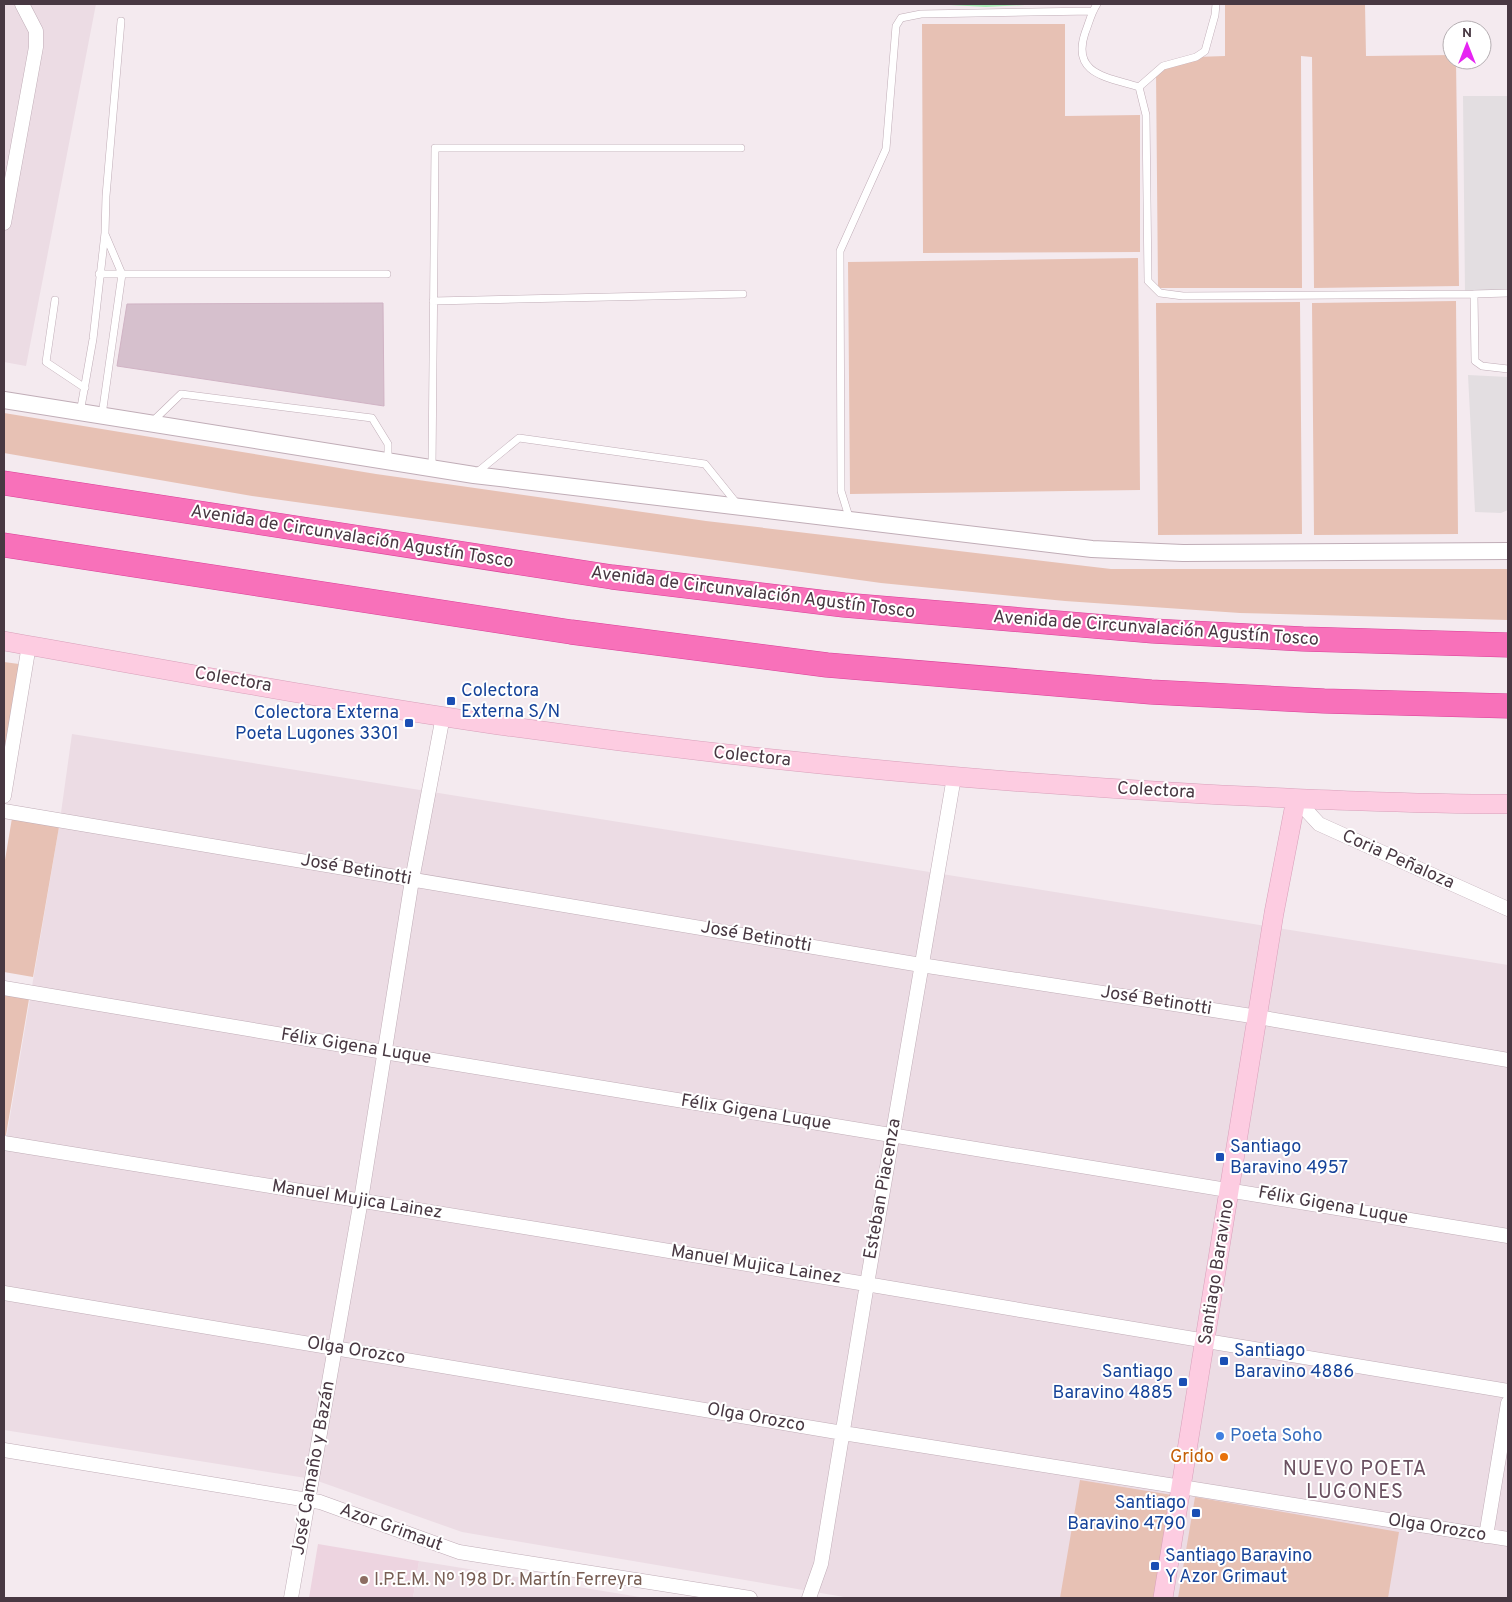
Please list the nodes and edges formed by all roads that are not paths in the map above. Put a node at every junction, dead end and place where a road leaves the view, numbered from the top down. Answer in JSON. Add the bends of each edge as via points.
{"nodes":[{"id":1,"x":22,"y":4,"type":"edge"},
{"id":2,"x":1097,"y":4,"type":"edge"},
{"id":3,"x":1216,"y":4,"type":"edge"},
{"id":4,"x":1093,"y":11,"type":"junction"},
{"id":5,"x":121,"y":22,"type":"dead end"},
{"id":6,"x":1139,"y":87,"type":"junction"},
{"id":7,"x":741,"y":148,"type":"dead end"},
{"id":8,"x":4,"y":223,"type":"edge"},
{"id":9,"x":105,"y":233,"type":"junction"},
{"id":10,"x":99,"y":274,"type":"junction"},
{"id":11,"x":122,"y":274,"type":"junction"},
{"id":12,"x":387,"y":274,"type":"dead end"},
{"id":13,"x":1508,"y":293,"type":"edge"},
{"id":14,"x":743,"y":294,"type":"dead end"},
{"id":15,"x":1474,"y":294,"type":"junction"},
{"id":16,"x":55,"y":300,"type":"dead end"},
{"id":17,"x":433,"y":301,"type":"junction"},
{"id":18,"x":1508,"y":369,"type":"edge"},
{"id":19,"x":85,"y":388,"type":"junction"},
{"id":20,"x":4,"y":400,"type":"edge"},
{"id":21,"x":80,"y":414,"type":"junction"},
{"id":22,"x":102,"y":417,"type":"junction"},
{"id":23,"x":150,"y":424,"type":"junction"},
{"id":24,"x":388,"y":462,"type":"junction"},
{"id":25,"x":432,"y":468,"type":"junction"},
{"id":26,"x":474,"y":475,"type":"junction"},
{"id":27,"x":4,"y":483,"type":"edge"},
{"id":28,"x":740,"y":507,"type":"junction"},
{"id":29,"x":850,"y":520,"type":"junction"},
{"id":30,"x":4,"y":545,"type":"edge"},
{"id":31,"x":1508,"y":551,"type":"edge"},
{"id":32,"x":4,"y":641,"type":"edge"},
{"id":33,"x":29,"y":645,"type":"junction"},
{"id":34,"x":1508,"y":645,"type":"edge"},
{"id":35,"x":1508,"y":706,"type":"edge"},
{"id":36,"x":443,"y":716,"type":"junction"},
{"id":37,"x":954,"y":778,"type":"junction"},
{"id":38,"x":4,"y":796,"type":"edge"},
{"id":39,"x":1296,"y":799,"type":"junction"},
{"id":40,"x":1508,"y":804,"type":"edge"},
{"id":41,"x":4,"y":811,"type":"edge"},
{"id":42,"x":412,"y":880,"type":"junction"},
{"id":43,"x":1508,"y":909,"type":"edge"},
{"id":44,"x":921,"y":965,"type":"junction"},
{"id":45,"x":4,"y":988,"type":"edge"},
{"id":46,"x":1258,"y":1017,"type":"junction"},
{"id":47,"x":384,"y":1052,"type":"junction"},
{"id":48,"x":1508,"y":1060,"type":"edge"},
{"id":49,"x":893,"y":1135,"type":"junction"},
{"id":50,"x":4,"y":1143,"type":"edge"},
{"id":51,"x":1231,"y":1189,"type":"junction"},
{"id":52,"x":361,"y":1200,"type":"junction"},
{"id":53,"x":1508,"y":1236,"type":"edge"},
{"id":54,"x":867,"y":1284,"type":"junction"},
{"id":55,"x":4,"y":1293,"type":"edge"},
{"id":56,"x":1206,"y":1343,"type":"junction"},
{"id":57,"x":334,"y":1347,"type":"junction"},
{"id":58,"x":1508,"y":1391,"type":"edge"},
{"id":59,"x":1508,"y":1403,"type":"edge"},
{"id":60,"x":843,"y":1433,"type":"junction"},
{"id":61,"x":4,"y":1450,"type":"edge"},
{"id":62,"x":1183,"y":1486,"type":"junction"},
{"id":63,"x":308,"y":1500,"type":"junction"},
{"id":64,"x":1486,"y":1536,"type":"junction"},
{"id":65,"x":1508,"y":1539,"type":"edge"},
{"id":66,"x":291,"y":1598,"type":"edge"},
{"id":67,"x":750,"y":1598,"type":"edge"},
{"id":68,"x":809,"y":1598,"type":"edge"},
{"id":69,"x":1163,"y":1598,"type":"edge"}],
"edges":[{"from":1,"to":8,"type":"street","via":[[36,30],[36,47]]},
{"from":2,"to":4,"type":"lane"},
{"from":3,"to":6,"type":"lane","via":[[1205,51],[1196,57],[1163,66]]},
{"from":4,"to":6,"type":"lane","via":[[1081,46],[1082,58],[1087,66],[1101,75]]},
{"from":4,"to":29,"type":"lane","via":[[921,14],[901,18],[896,26],[886,149],[840,251],[841,491]]},
{"from":5,"to":9,"type":"lane"},
{"from":6,"to":15,"type":"lane","via":[[1146,115],[1148,281],[1160,293],[1183,296]]},
{"from":7,"to":17,"type":"lane","via":[[434,148]]},
{"from":9,"to":10,"type":"lane"},
{"from":9,"to":11,"type":"lane"},
{"from":10,"to":11,"type":"lane"},
{"from":10,"to":19,"type":"lane"},
{"from":11,"to":12,"type":"lane"},
{"from":11,"to":22,"type":"lane"},
{"from":13,"to":15,"type":"lane"},
{"from":14,"to":17,"type":"lane"},
{"from":15,"to":18,"type":"lane","via":[[1476,361],[1482,366]]},
{"from":16,"to":19,"type":"lane","via":[[46,362]]},
{"from":17,"to":25,"type":"lane"},
{"from":19,"to":21,"type":"lane"},
{"from":20,"to":21,"type":"street"},
{"from":21,"to":22,"type":"street"},
{"from":22,"to":23,"type":"street"},
{"from":23,"to":24,"type":"street"},
{"from":23,"to":24,"type":"lane","via":[[181,394],[372,418],[388,444]]},
{"from":24,"to":25,"type":"street"},
{"from":25,"to":26,"type":"street"},
{"from":26,"to":28,"type":"street"},
{"from":26,"to":28,"type":"lane","via":[[520,438],[705,464]]},
{"from":27,"to":34,"type":"highway","name":"Avenida de Circunvalación Agustín Tosco","via":[[546,567],[844,605],[1153,631]]},
{"from":28,"to":29,"type":"street"},
{"from":29,"to":31,"type":"street","via":[[1044,544],[1139,552]]},
{"from":30,"to":35,"type":"highway","via":[[571,632],[827,665],[1151,692]]},
{"from":32,"to":33,"type":"main road","name":"Colectora"},
{"from":33,"to":36,"type":"main road","name":"Colectora"},
{"from":33,"to":38,"type":"street"},
{"from":36,"to":37,"type":"main road","name":"Colectora","via":[[748,757]]},
{"from":36,"to":42,"type":"street","name":"José Camaño y Bazán"},
{"from":37,"to":39,"type":"main road","name":"Colectora"},
{"from":37,"to":44,"type":"street","name":"Esteban Piacenza"},
{"from":39,"to":40,"type":"main road","name":"Colectora"},
{"from":39,"to":43,"type":"street","name":"Coria Peñaloza","via":[[1319,824]]},
{"from":39,"to":46,"type":"main road","name":"Santiago Baravino"},
{"from":41,"to":42,"type":"street","name":"José Betinotti"},
{"from":42,"to":44,"type":"street","name":"José Betinotti"},
{"from":42,"to":47,"type":"street","name":"José Camaño y Bazán"},
{"from":44,"to":46,"type":"street","name":"José Betinotti"},
{"from":44,"to":49,"type":"street","name":"Esteban Piacenza"},
{"from":45,"to":47,"type":"street","name":"Félix Gigena Luque"},
{"from":46,"to":48,"type":"street","name":"José Betinotti"},
{"from":46,"to":51,"type":"main road","name":"Santiago Baravino"},
{"from":47,"to":49,"type":"street","name":"Félix Gigena Luque"},
{"from":47,"to":52,"type":"street","name":"José Camaño y Bazán"},
{"from":49,"to":51,"type":"street","name":"Félix Gigena Luque"},
{"from":49,"to":54,"type":"street","name":"Esteban Piacenza"},
{"from":50,"to":52,"type":"street","name":"Manuel Mujica Lainez"},
{"from":51,"to":53,"type":"street","name":"Félix Gigena Luque"},
{"from":51,"to":56,"type":"main road","name":"Santiago Baravino"},
{"from":52,"to":54,"type":"street","name":"Manuel Mujica Lainez"},
{"from":52,"to":57,"type":"street","name":"José Camaño y Bazán"},
{"from":54,"to":56,"type":"street","name":"Manuel Mujica Lainez"},
{"from":54,"to":60,"type":"street","name":"Esteban Piacenza"},
{"from":55,"to":57,"type":"street","name":"Olga Orozco"},
{"from":56,"to":58,"type":"street","name":"Manuel Mujica Lainez"},
{"from":56,"to":62,"type":"main road","name":"Santiago Baravino"},
{"from":57,"to":60,"type":"street","name":"Olga Orozco"},
{"from":57,"to":63,"type":"street","name":"José Camaño y Bazán"},
{"from":59,"to":64,"type":"street"},
{"from":60,"to":62,"type":"street","name":"Olga Orozco"},
{"from":60,"to":68,"type":"street","name":"Esteban Piacenza","via":[[822,1564]]},
{"from":61,"to":63,"type":"street","name":"Azor Grimaut"},
{"from":62,"to":64,"type":"street","name":"Olga Orozco"},
{"from":62,"to":69,"type":"main road","name":"Santiago Baravino"},
{"from":63,"to":66,"type":"street","name":"José Camaño y Bazán"},
{"from":63,"to":67,"type":"street","name":"Azor Grimaut","via":[[459,1552]]},
{"from":64,"to":65,"type":"street","name":"Olga Orozco"}]}
